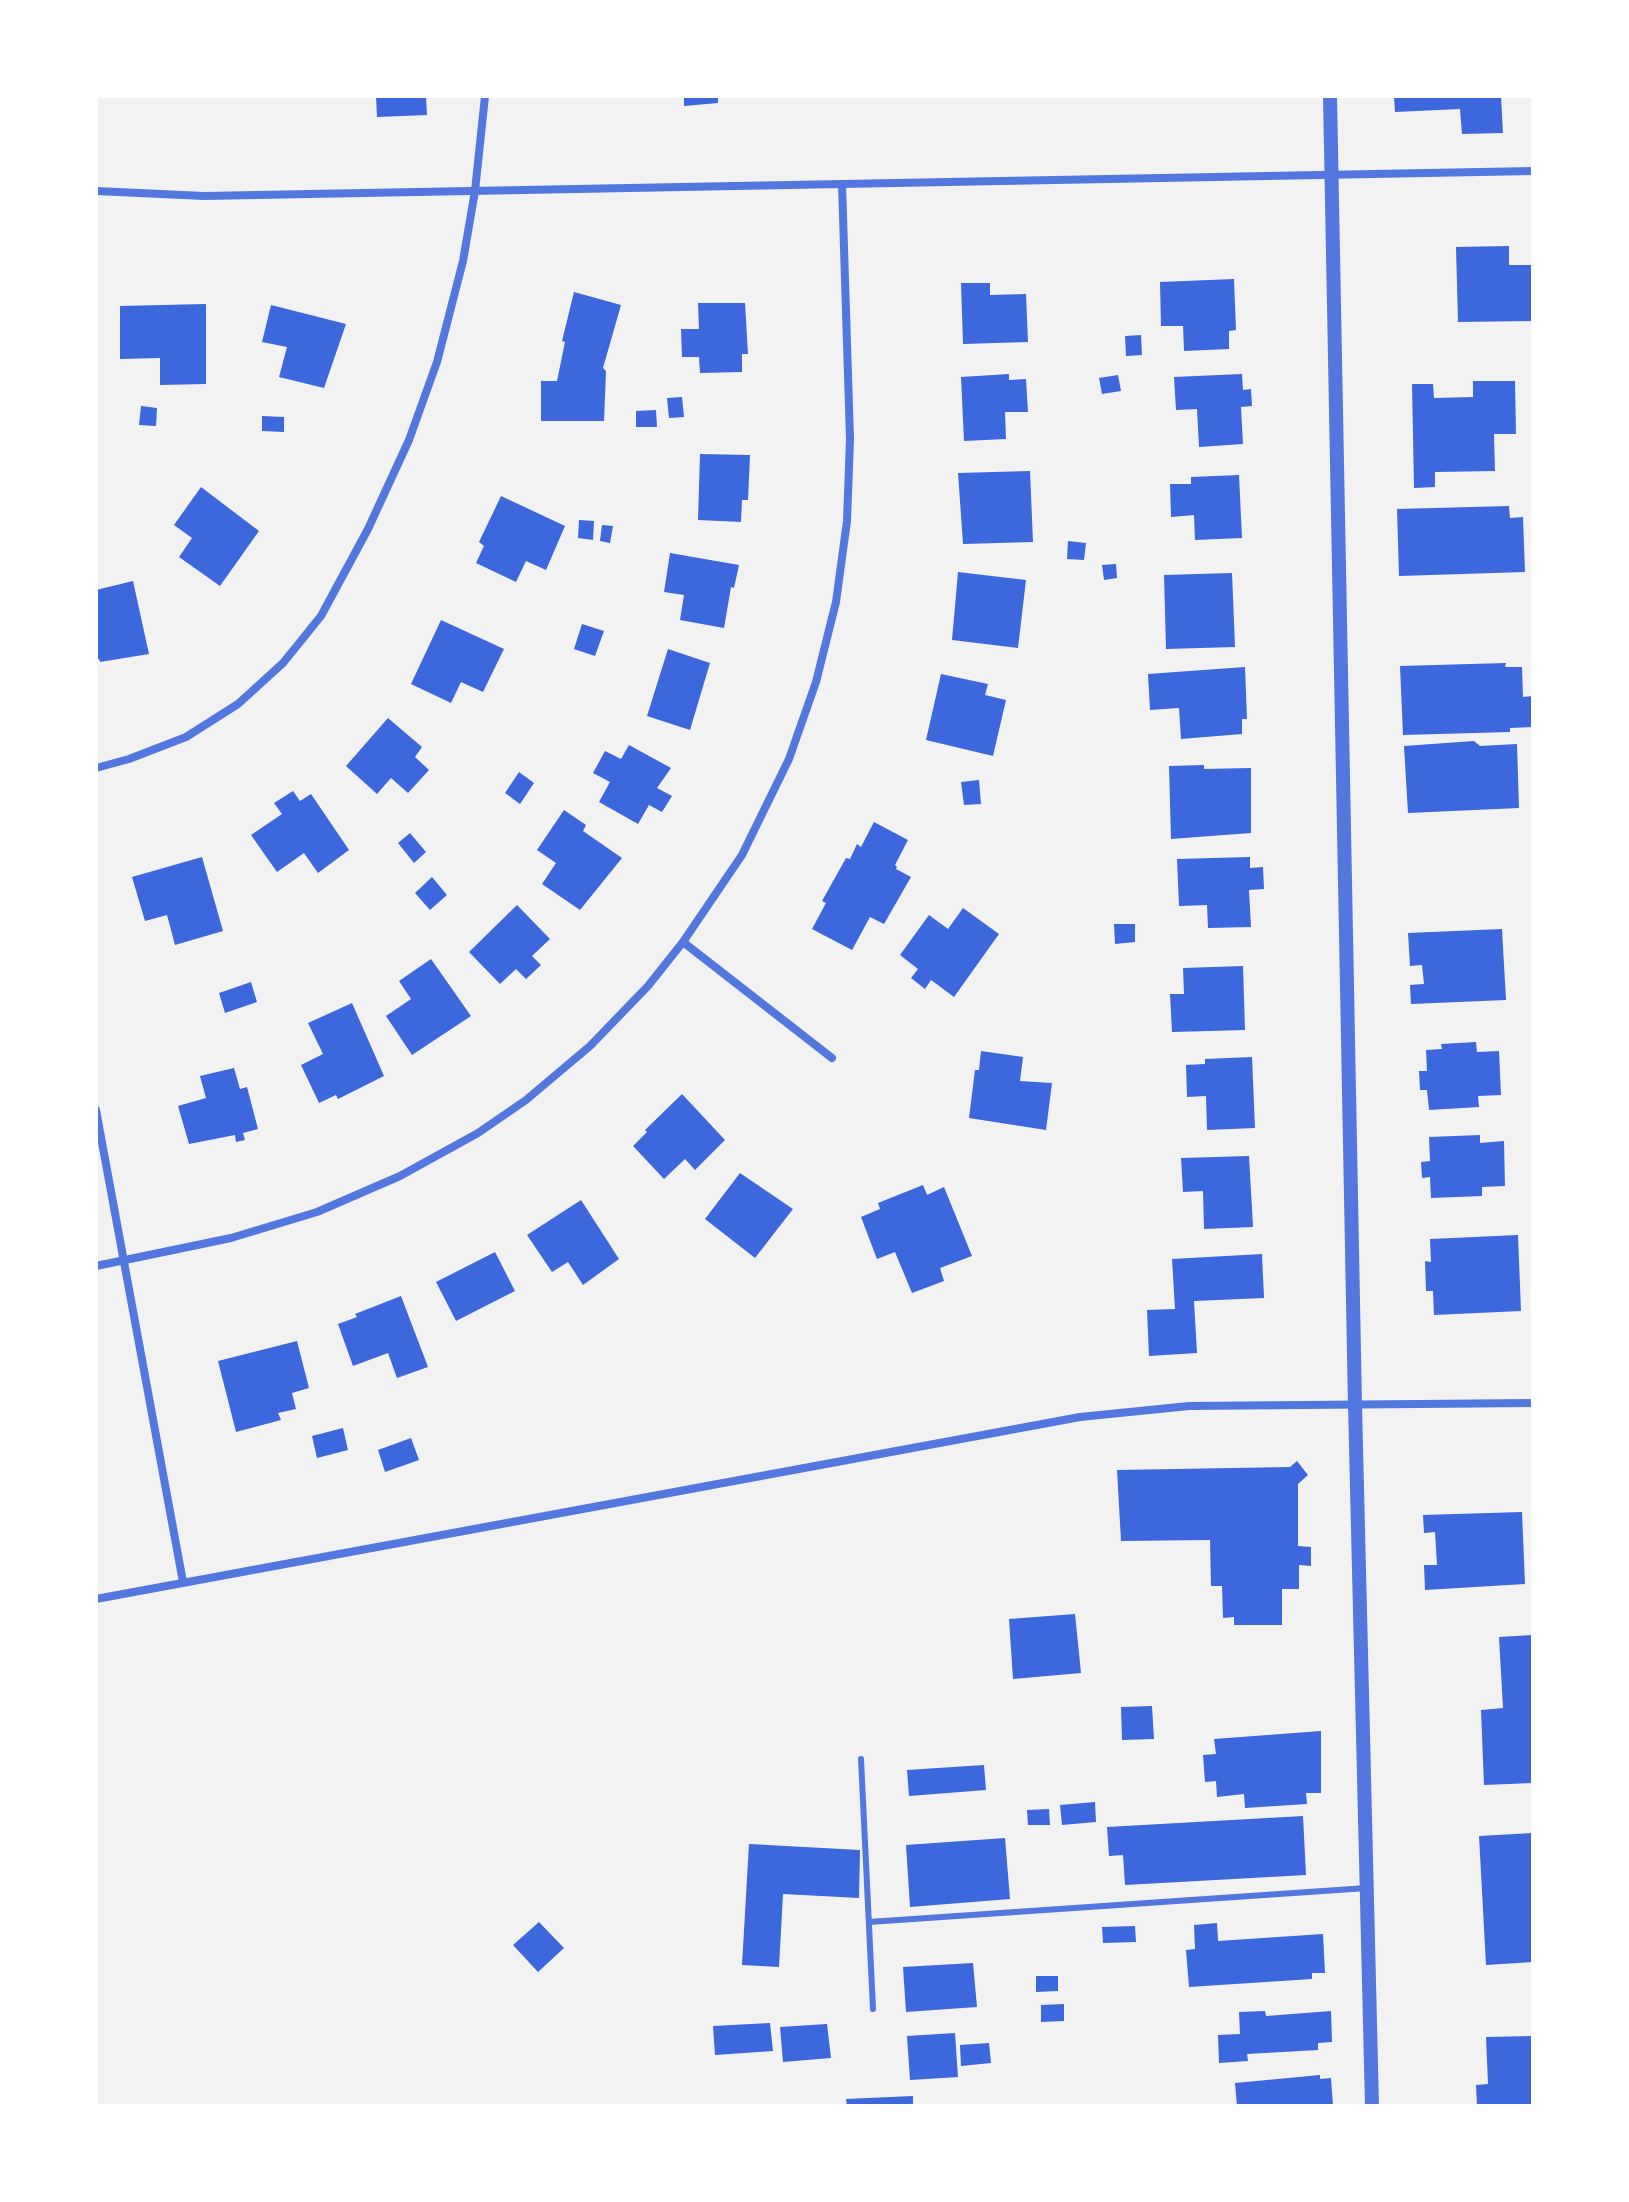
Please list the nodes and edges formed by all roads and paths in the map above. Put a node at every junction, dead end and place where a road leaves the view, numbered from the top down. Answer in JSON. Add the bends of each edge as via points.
{"nodes":[{"id":1,"x":485,"y":96,"type":"edge"},
{"id":2,"x":1330,"y":96,"type":"edge"},
{"id":3,"x":1533,"y":171,"type":"edge"},
{"id":4,"x":1331,"y":175,"type":"junction"},
{"id":5,"x":842,"y":184,"type":"junction"},
{"id":6,"x":96,"y":191,"type":"edge"},
{"id":7,"x":475,"y":191,"type":"junction"},
{"id":8,"x":96,"y":768,"type":"edge"},
{"id":9,"x":683,"y":942,"type":"junction"},
{"id":10,"x":832,"y":1058,"type":"dead end"},
{"id":11,"x":96,"y":1110,"type":"edge"},
{"id":12,"x":124,"y":1261,"type":"junction"},
{"id":13,"x":96,"y":1266,"type":"edge"},
{"id":14,"x":1533,"y":1403,"type":"edge"},
{"id":15,"x":1355,"y":1405,"type":"junction"},
{"id":16,"x":183,"y":1582,"type":"junction"},
{"id":17,"x":96,"y":1599,"type":"edge"},
{"id":18,"x":861,"y":1759,"type":"dead end"},
{"id":19,"x":1367,"y":1888,"type":"junction"},
{"id":20,"x":869,"y":1922,"type":"junction"},
{"id":21,"x":873,"y":2009,"type":"dead end"},
{"id":22,"x":1372,"y":2106,"type":"edge"}],
"edges":[{"from":1,"to":7,"type":"street"},
{"from":2,"to":4,"type":"street"},
{"from":3,"to":4,"type":"street"},
{"from":4,"to":5,"type":"street"},
{"from":4,"to":15,"type":"street"},
{"from":5,"to":7,"type":"street"},
{"from":5,"to":9,"type":"street","via":[[850,439],[847,521],[836,602],[789,759],[742,855]]},
{"from":6,"to":7,"type":"street","via":[[204,196]]},
{"from":7,"to":8,"type":"street","via":[[437,362],[409,440],[321,616],[283,663],[238,704],[186,737]]},
{"from":9,"to":10,"type":"street"},
{"from":9,"to":12,"type":"street","via":[[590,1046],[478,1133],[400,1176],[317,1212],[231,1238]]},
{"from":11,"to":12,"type":"street"},
{"from":12,"to":13,"type":"street"},
{"from":12,"to":16,"type":"street"},
{"from":14,"to":15,"type":"street"},
{"from":15,"to":16,"type":"street","via":[[1189,1406],[1080,1417]]},
{"from":15,"to":19,"type":"street"},
{"from":16,"to":17,"type":"street"},
{"from":18,"to":20,"type":"lane"},
{"from":19,"to":20,"type":"lane"},
{"from":19,"to":22,"type":"street"},
{"from":20,"to":21,"type":"lane"}]}
